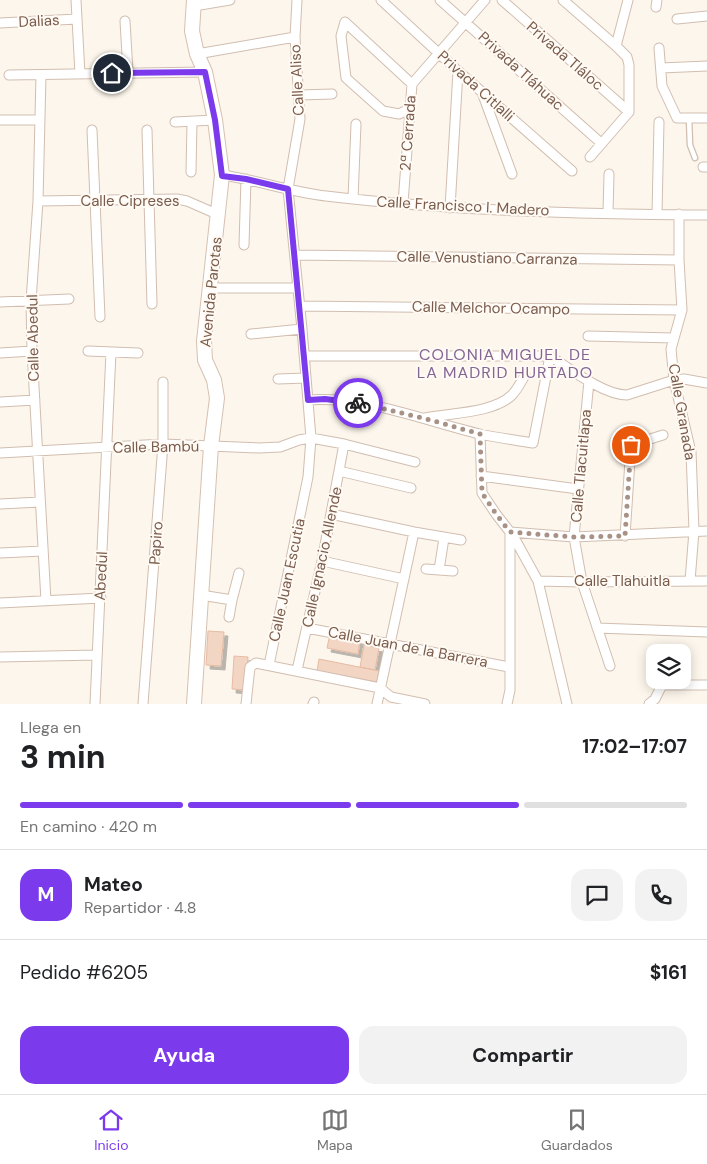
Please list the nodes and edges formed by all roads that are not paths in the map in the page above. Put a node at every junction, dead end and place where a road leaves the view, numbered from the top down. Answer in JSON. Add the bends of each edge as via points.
{"nodes":[{"id":1,"x":76,"y":0,"type":"edge"},
{"id":2,"x":230,"y":0,"type":"edge"},
{"id":3,"x":297,"y":0,"type":"edge"},
{"id":4,"x":381,"y":0,"type":"edge"},
{"id":5,"x":440,"y":0,"type":"edge"},
{"id":6,"x":485,"y":0,"type":"edge"},
{"id":7,"x":502,"y":0,"type":"edge"},
{"id":8,"x":563,"y":0,"type":"edge"},
{"id":9,"x":628,"y":0,"type":"edge"},
{"id":10,"x":194,"y":3,"type":"edge"},
{"id":11,"x":707,"y":16,"type":"edge"},
{"id":12,"x":77,"y":19,"type":"junction"},
{"id":13,"x":677,"y":19,"type":"dead end"},
{"id":14,"x":125,"y":21,"type":"dead end"},
{"id":15,"x":466,"y":21,"type":"junction"},
{"id":16,"x":0,"y":23,"type":"edge"},
{"id":17,"x":295,"y":37,"type":"junction"},
{"id":18,"x":616,"y":46,"type":"junction"},
{"id":19,"x":660,"y":48,"type":"dead end"},
{"id":20,"x":438,"y":53,"type":"junction"},
{"id":21,"x":197,"y":54,"type":"junction"},
{"id":22,"x":707,"y":66,"type":"edge"},
{"id":23,"x":660,"y":68,"type":"junction"},
{"id":24,"x":458,"y":71,"type":"junction"},
{"id":25,"x":128,"y":72,"type":"junction"},
{"id":26,"x":205,"y":72,"type":"junction"},
{"id":27,"x":80,"y":74,"type":"junction"},
{"id":28,"x":9,"y":75,"type":"dead end"},
{"id":29,"x":41,"y":75,"type":"junction"},
{"id":30,"x":412,"y":84,"type":"junction"},
{"id":31,"x":482,"y":92,"type":"junction"},
{"id":32,"x":332,"y":94,"type":"dead end"},
{"id":33,"x":300,"y":95,"type":"junction"},
{"id":34,"x":409,"y":109,"type":"junction"},
{"id":35,"x":629,"y":112,"type":"junction"},
{"id":36,"x":707,"y":118,"type":"edge"},
{"id":37,"x":689,"y":119,"type":"junction"},
{"id":38,"x":0,"y":120,"type":"edge"},
{"id":39,"x":40,"y":120,"type":"junction"},
{"id":40,"x":215,"y":120,"type":"junction"},
{"id":41,"x":175,"y":122,"type":"dead end"},
{"id":42,"x":192,"y":122,"type":"junction"},
{"id":43,"x":659,"y":122,"type":"dead end"},
{"id":44,"x":356,"y":124,"type":"dead end"},
{"id":45,"x":92,"y":130,"type":"dead end"},
{"id":46,"x":146,"y":130,"type":"dead end"},
{"id":47,"x":601,"y":143,"type":"junction"},
{"id":48,"x":590,"y":157,"type":"dead end"},
{"id":49,"x":695,"y":158,"type":"dead end"},
{"id":50,"x":572,"y":171,"type":"dead end"},
{"id":51,"x":191,"y":172,"type":"dead end"},
{"id":52,"x":512,"y":174,"type":"dead end"},
{"id":53,"x":609,"y":174,"type":"dead end"},
{"id":54,"x":222,"y":176,"type":"junction"},
{"id":55,"x":246,"y":179,"type":"junction"},
{"id":56,"x":288,"y":189,"type":"junction"},
{"id":57,"x":148,"y":199,"type":"junction"},
{"id":58,"x":354,"y":199,"type":"junction"},
{"id":59,"x":94,"y":200,"type":"junction"},
{"id":60,"x":38,"y":201,"type":"junction"},
{"id":61,"x":403,"y":204,"type":"junction"},
{"id":62,"x":450,"y":208,"type":"junction"},
{"id":63,"x":608,"y":213,"type":"junction"},
{"id":64,"x":657,"y":214,"type":"junction"},
{"id":65,"x":679,"y":214,"type":"junction"},
{"id":66,"x":707,"y":214,"type":"edge"},
{"id":67,"x":218,"y":215,"type":"junction"},
{"id":68,"x":244,"y":246,"type":"dead end"},
{"id":69,"x":295,"y":255,"type":"junction"},
{"id":70,"x":679,"y":260,"type":"junction"},
{"id":71,"x":211,"y":288,"type":"junction"},
{"id":72,"x":298,"y":288,"type":"junction"},
{"id":73,"x":69,"y":299,"type":"dead end"},
{"id":74,"x":31,"y":301,"type":"junction"},
{"id":75,"x":0,"y":302,"type":"edge"},
{"id":76,"x":152,"y":304,"type":"dead end"},
{"id":77,"x":300,"y":306,"type":"junction"},
{"id":78,"x":682,"y":310,"type":"junction"},
{"id":79,"x":100,"y":317,"type":"dead end"},
{"id":80,"x":302,"y":329,"type":"junction"},
{"id":81,"x":251,"y":334,"type":"dead end"},
{"id":82,"x":588,"y":336,"type":"dead end"},
{"id":83,"x":674,"y":338,"type":"junction"},
{"id":84,"x":32,"y":351,"type":"junction"},
{"id":85,"x":88,"y":351,"type":"dead end"},
{"id":86,"x":111,"y":352,"type":"junction"},
{"id":87,"x":0,"y":353,"type":"edge"},
{"id":88,"x":138,"y":353,"type":"dead end"},
{"id":89,"x":304,"y":356,"type":"junction"},
{"id":90,"x":550,"y":356,"type":"junction"},
{"id":91,"x":526,"y":375,"type":"dead end"},
{"id":92,"x":306,"y":378,"type":"junction"},
{"id":93,"x":278,"y":379,"type":"dead end"},
{"id":94,"x":674,"y":380,"type":"junction"},
{"id":95,"x":589,"y":381,"type":"junction"},
{"id":96,"x":163,"y":382,"type":"dead end"},
{"id":97,"x":707,"y":383,"type":"edge"},
{"id":98,"x":35,"y":400,"type":"junction"},
{"id":99,"x":308,"y":400,"type":"junction"},
{"id":100,"x":0,"y":402,"type":"edge"},
{"id":101,"x":423,"y":418,"type":"junction"},
{"id":102,"x":480,"y":434,"type":"junction"},
{"id":103,"x":663,"y":435,"type":"dead end"},
{"id":104,"x":311,"y":438,"type":"junction"},
{"id":105,"x":162,"y":444,"type":"junction"},
{"id":106,"x":344,"y":444,"type":"junction"},
{"id":107,"x":211,"y":446,"type":"junction"},
{"id":108,"x":107,"y":447,"type":"junction"},
{"id":109,"x":38,"y":451,"type":"junction"},
{"id":110,"x":0,"y":453,"type":"edge"},
{"id":111,"x":415,"y":462,"type":"dead end"},
{"id":112,"x":339,"y":471,"type":"junction"},
{"id":113,"x":481,"y":476,"type":"junction"},
{"id":114,"x":411,"y":488,"type":"dead end"},
{"id":115,"x":578,"y":489,"type":"junction"},
{"id":116,"x":40,"y":502,"type":"junction"},
{"id":117,"x":0,"y":504,"type":"edge"},
{"id":118,"x":331,"y":514,"type":"junction"},
{"id":119,"x":694,"y":531,"type":"junction"},
{"id":120,"x":707,"y":531,"type":"edge"},
{"id":121,"x":414,"y":532,"type":"junction"},
{"id":122,"x":510,"y":532,"type":"junction"},
{"id":123,"x":625,"y":536,"type":"junction"},
{"id":124,"x":574,"y":537,"type":"junction"},
{"id":125,"x":444,"y":538,"type":"junction"},
{"id":126,"x":461,"y":540,"type":"dead end"},
{"id":127,"x":43,"y":551,"type":"junction"},
{"id":128,"x":0,"y":553,"type":"edge"},
{"id":129,"x":322,"y":561,"type":"junction"},
{"id":130,"x":426,"y":568,"type":"dead end"},
{"id":131,"x":439,"y":570,"type":"junction"},
{"id":132,"x":453,"y":571,"type":"dead end"},
{"id":133,"x":239,"y":573,"type":"dead end"},
{"id":134,"x":404,"y":579,"type":"junction"},
{"id":135,"x":538,"y":581,"type":"junction"},
{"id":136,"x":690,"y":581,"type":"junction"},
{"id":137,"x":707,"y":581,"type":"edge"},
{"id":138,"x":582,"y":582,"type":"junction"},
{"id":139,"x":201,"y":595,"type":"junction"},
{"id":140,"x":101,"y":598,"type":"junction"},
{"id":141,"x":232,"y":600,"type":"junction"},
{"id":142,"x":46,"y":601,"type":"junction"},
{"id":143,"x":0,"y":603,"type":"edge"},
{"id":144,"x":229,"y":617,"type":"dead end"},
{"id":145,"x":307,"y":628,"type":"junction"},
{"id":146,"x":598,"y":628,"type":"junction"},
{"id":147,"x":707,"y":632,"type":"edge"},
{"id":148,"x":390,"y":644,"type":"junction"},
{"id":149,"x":97,"y":655,"type":"junction"},
{"id":150,"x":0,"y":657,"type":"edge"},
{"id":151,"x":269,"y":665,"type":"junction"},
{"id":152,"x":610,"y":666,"type":"dead end"},
{"id":153,"x":509,"y":667,"type":"junction"},
{"id":154,"x":297,"y":670,"type":"junction"},
{"id":155,"x":707,"y":685,"type":"edge"},
{"id":156,"x":380,"y":688,"type":"junction"},
{"id":157,"x":95,"y":704,"type":"edge"},
{"id":158,"x":143,"y":704,"type":"edge"},
{"id":159,"x":194,"y":704,"type":"edge"},
{"id":160,"x":246,"y":704,"type":"edge"},
{"id":161,"x":377,"y":704,"type":"edge"},
{"id":162,"x":425,"y":704,"type":"edge"},
{"id":163,"x":507,"y":704,"type":"edge"},
{"id":164,"x":567,"y":704,"type":"edge"},
{"id":165,"x":649,"y":704,"type":"edge"}],
"edges":[{"from":1,"to":12,"type":"street"},
{"from":2,"to":10,"type":"street"},
{"from":3,"to":17,"type":"street","name":"Calle Aliso"},
{"from":4,"to":20,"type":"street","name":"Privada Citlalli"},
{"from":5,"to":15,"type":"street","name":"Privada Tláhuac"},
{"from":6,"to":15,"type":"street","name":"2ª Cerrada"},
{"from":7,"to":35,"type":"street","name":"Privada Tláloc"},
{"from":8,"to":18,"type":"street"},
{"from":9,"to":18,"type":"street"},
{"from":10,"to":21,"type":"street","name":"Avenida Parotas","via":[[192,31]]},
{"from":11,"to":13,"type":"street"},
{"from":12,"to":16,"type":"street","name":"Dalias"},
{"from":12,"to":27,"type":"street"},
{"from":14,"to":25,"type":"street"},
{"from":15,"to":20,"type":"street","name":"2ª Cerrada"},
{"from":15,"to":47,"type":"street","name":"Privada Tláhuac"},
{"from":17,"to":21,"type":"street"},
{"from":17,"to":33,"type":"street","name":"Calle Aliso"},
{"from":18,"to":35,"type":"street","via":[[627,57],[629,65]]},
{"from":19,"to":23,"type":"street"},
{"from":20,"to":24,"type":"street","name":"Privada Citlalli"},
{"from":20,"to":30,"type":"street","name":"2ª Cerrada"},
{"from":21,"to":26,"type":"street","name":"Avenida Parotas"},
{"from":22,"to":23,"type":"street"},
{"from":23,"to":37,"type":"street","via":[[662,86],[677,118]]},
{"from":24,"to":31,"type":"street","name":"Privada Citlalli"},
{"from":24,"to":62,"type":"street"},
{"from":25,"to":26,"type":"street"},
{"from":25,"to":27,"type":"street"},
{"from":26,"to":40,"type":"street","name":"Avenida Parotas"},
{"from":27,"to":29,"type":"street"},
{"from":28,"to":29,"type":"street"},
{"from":29,"to":39,"type":"street","name":"Calle Abedul"},
{"from":30,"to":34,"type":"street","name":"2ª Cerrada"},
{"from":30,"to":34,"type":"street","via":[[345,22],[341,36],[346,78],[384,111],[398,114]]},
{"from":31,"to":50,"type":"street","name":"Privada Citlalli"},
{"from":31,"to":52,"type":"street"},
{"from":32,"to":33,"type":"street"},
{"from":33,"to":56,"type":"street","name":"Calle Aliso","via":[[300,119]]},
{"from":34,"to":61,"type":"street","name":"2ª Cerrada"},
{"from":35,"to":47,"type":"street"},
{"from":36,"to":37,"type":"street"},
{"from":37,"to":49,"type":"lane","via":[[690,145]]},
{"from":38,"to":39,"type":"street"},
{"from":39,"to":60,"type":"street","name":"Calle Abedul"},
{"from":40,"to":42,"type":"street"},
{"from":40,"to":54,"type":"street","name":"Avenida Parotas"},
{"from":41,"to":42,"type":"street"},
{"from":42,"to":51,"type":"street"},
{"from":43,"to":64,"type":"street"},
{"from":44,"to":58,"type":"street"},
{"from":45,"to":59,"type":"street"},
{"from":46,"to":57,"type":"street"},
{"from":47,"to":48,"type":"street"},
{"from":53,"to":63,"type":"street"},
{"from":54,"to":55,"type":"street","name":"Calle Francisco I. Madero"},
{"from":54,"to":67,"type":"street","name":"Avenida Parotas"},
{"from":55,"to":56,"type":"street","name":"Calle Francisco I. Madero"},
{"from":55,"to":68,"type":"street"},
{"from":56,"to":58,"type":"street","name":"Calle Francisco I. Madero"},
{"from":56,"to":69,"type":"street","name":"Calle Aliso"},
{"from":57,"to":59,"type":"street","name":"Calle Cipreses"},
{"from":57,"to":67,"type":"street","name":"Calle Cipreses","via":[[187,201]]},
{"from":57,"to":76,"type":"street"},
{"from":58,"to":61,"type":"street","name":"Calle Francisco I. Madero"},
{"from":59,"to":60,"type":"street","name":"Calle Cipreses"},
{"from":59,"to":79,"type":"street"},
{"from":60,"to":74,"type":"street","name":"Calle Abedul"},
{"from":61,"to":62,"type":"street","name":"Calle Francisco I. Madero"},
{"from":62,"to":63,"type":"street","name":"Calle Francisco I. Madero"},
{"from":63,"to":64,"type":"street","name":"Calle Francisco I. Madero"},
{"from":64,"to":65,"type":"street","name":"Calle Francisco I. Madero"},
{"from":65,"to":66,"type":"street","name":"Calle Francisco I. Madero"},
{"from":65,"to":70,"type":"street","name":"Calle Granada"},
{"from":67,"to":71,"type":"street","name":"Avenida Parotas"},
{"from":69,"to":70,"type":"street","name":"Calle Venustiano Carranza"},
{"from":69,"to":72,"type":"street","name":"Calle Aliso"},
{"from":70,"to":78,"type":"street","name":"Calle Granada"},
{"from":71,"to":72,"type":"street"},
{"from":71,"to":107,"type":"street","name":"Avenida Parotas","via":[[204,341],[205,360],[214,380],[217,398]]},
{"from":72,"to":77,"type":"street","name":"Calle Aliso"},
{"from":73,"to":74,"type":"street"},
{"from":74,"to":75,"type":"street"},
{"from":74,"to":84,"type":"street","name":"Calle Abedul"},
{"from":77,"to":78,"type":"street","name":"Calle Melchor Ocampo"},
{"from":77,"to":80,"type":"street","name":"Calle Juan Escutia"},
{"from":78,"to":83,"type":"street","name":"Calle Granada"},
{"from":80,"to":81,"type":"street"},
{"from":80,"to":89,"type":"street","name":"Calle Juan Escutia"},
{"from":82,"to":83,"type":"street"},
{"from":83,"to":94,"type":"street","name":"Calle Granada","via":[[671,349]]},
{"from":84,"to":87,"type":"street"},
{"from":84,"to":98,"type":"street","name":"Calle Abedul"},
{"from":85,"to":86,"type":"street"},
{"from":86,"to":88,"type":"street"},
{"from":86,"to":108,"type":"street","name":"Abedul"},
{"from":89,"to":90,"type":"street"},
{"from":89,"to":92,"type":"street","name":"Calle Juan Escutia"},
{"from":90,"to":95,"type":"street"},
{"from":90,"to":102,"type":"street","via":[[533,443]]},
{"from":91,"to":101,"type":"street","via":[[513,394],[491,407]]},
{"from":92,"to":93,"type":"street"},
{"from":92,"to":99,"type":"street","name":"Calle Juan Escutia"},
{"from":94,"to":95,"type":"street","via":[[627,395],[619,395]]},
{"from":94,"to":97,"type":"street"},
{"from":94,"to":119,"type":"street","name":"Calle Granada","via":[[691,452]]},
{"from":95,"to":115,"type":"street","name":"Calle Tlacuitlapa"},
{"from":96,"to":105,"type":"street","name":"Papiro"},
{"from":98,"to":100,"type":"street"},
{"from":98,"to":109,"type":"street","name":"Calle Abedul"},
{"from":99,"to":101,"type":"street","via":[[347,401]]},
{"from":99,"to":104,"type":"street","name":"Calle Juan Escutia"},
{"from":101,"to":102,"type":"street"},
{"from":102,"to":113,"type":"street"},
{"from":103,"to":123,"type":"street","via":[[631,445]]},
{"from":104,"to":106,"type":"street"},
{"from":104,"to":107,"type":"street","name":"Calle Bambú","via":[[280,447]]},
{"from":104,"to":151,"type":"street","name":"Calle Juan Escutia","via":[[308,477]]},
{"from":105,"to":107,"type":"street","name":"Calle Bambú"},
{"from":105,"to":108,"type":"street","name":"Calle Bambú"},
{"from":105,"to":158,"type":"street","name":"Papiro"},
{"from":106,"to":111,"type":"street"},
{"from":106,"to":112,"type":"street","name":"Calle Ignacio Allende"},
{"from":107,"to":139,"type":"street","name":"Avenida Parotas"},
{"from":108,"to":109,"type":"street","name":"Calle Bambú"},
{"from":108,"to":140,"type":"street","name":"Abedul"},
{"from":109,"to":110,"type":"street","name":"Calle Bambú"},
{"from":109,"to":116,"type":"street","name":"Calle Abedul"},
{"from":112,"to":114,"type":"street"},
{"from":112,"to":118,"type":"street","name":"Calle Ignacio Allende"},
{"from":113,"to":115,"type":"street"},
{"from":113,"to":122,"type":"street","via":[[482,493]]},
{"from":115,"to":124,"type":"street","name":"Calle Tlacuitlapa"},
{"from":116,"to":117,"type":"street"},
{"from":116,"to":127,"type":"street","name":"Calle Abedul"},
{"from":118,"to":121,"type":"street"},
{"from":118,"to":129,"type":"street","name":"Calle Ignacio Allende"},
{"from":119,"to":120,"type":"street"},
{"from":119,"to":123,"type":"street"},
{"from":119,"to":136,"type":"street","name":"Calle Granada"},
{"from":121,"to":125,"type":"street"},
{"from":121,"to":134,"type":"street"},
{"from":122,"to":124,"type":"street"},
{"from":122,"to":135,"type":"street"},
{"from":122,"to":153,"type":"street"},
{"from":123,"to":124,"type":"street"},
{"from":124,"to":138,"type":"street","name":"Calle Tlacuitlapa"},
{"from":125,"to":126,"type":"street"},
{"from":125,"to":131,"type":"street"},
{"from":127,"to":128,"type":"street"},
{"from":127,"to":142,"type":"street","name":"Calle Abedul"},
{"from":129,"to":134,"type":"street"},
{"from":129,"to":145,"type":"street","name":"Calle Ignacio Allende"},
{"from":130,"to":131,"type":"street"},
{"from":131,"to":132,"type":"street"},
{"from":133,"to":141,"type":"street"},
{"from":134,"to":148,"type":"street"},
{"from":135,"to":138,"type":"street","name":"Calle Tlahuitla"},
{"from":135,"to":164,"type":"street"},
{"from":136,"to":137,"type":"street","name":"Calle Tlahuitla"},
{"from":136,"to":138,"type":"street","name":"Calle Tlahuitla"},
{"from":138,"to":146,"type":"street","name":"Calle Tlacuitlapa"},
{"from":139,"to":141,"type":"street"},
{"from":139,"to":159,"type":"street","name":"Avenida Parotas"},
{"from":140,"to":142,"type":"street"},
{"from":140,"to":149,"type":"street","name":"Abedul"},
{"from":141,"to":144,"type":"street"},
{"from":142,"to":143,"type":"street"},
{"from":145,"to":148,"type":"street","name":"Calle Juan de la Barrera"},
{"from":145,"to":154,"type":"street","name":"Calle Ignacio Allende"},
{"from":146,"to":147,"type":"street"},
{"from":146,"to":152,"type":"street","name":"Calle Tlacuitlapa"},
{"from":148,"to":153,"type":"street","name":"Calle Juan de la Barrera"},
{"from":148,"to":156,"type":"street"},
{"from":149,"to":150,"type":"street"},
{"from":149,"to":157,"type":"street","name":"Abedul"},
{"from":151,"to":154,"type":"street"},
{"from":151,"to":160,"type":"street","via":[[256,663],[250,668]]},
{"from":153,"to":163,"type":"street"},
{"from":154,"to":156,"type":"street"},
{"from":155,"to":165,"type":"street","via":[[662,685]]},
{"from":156,"to":161,"type":"street"},
{"from":156,"to":162,"type":"street","via":[[391,697]]}]}
